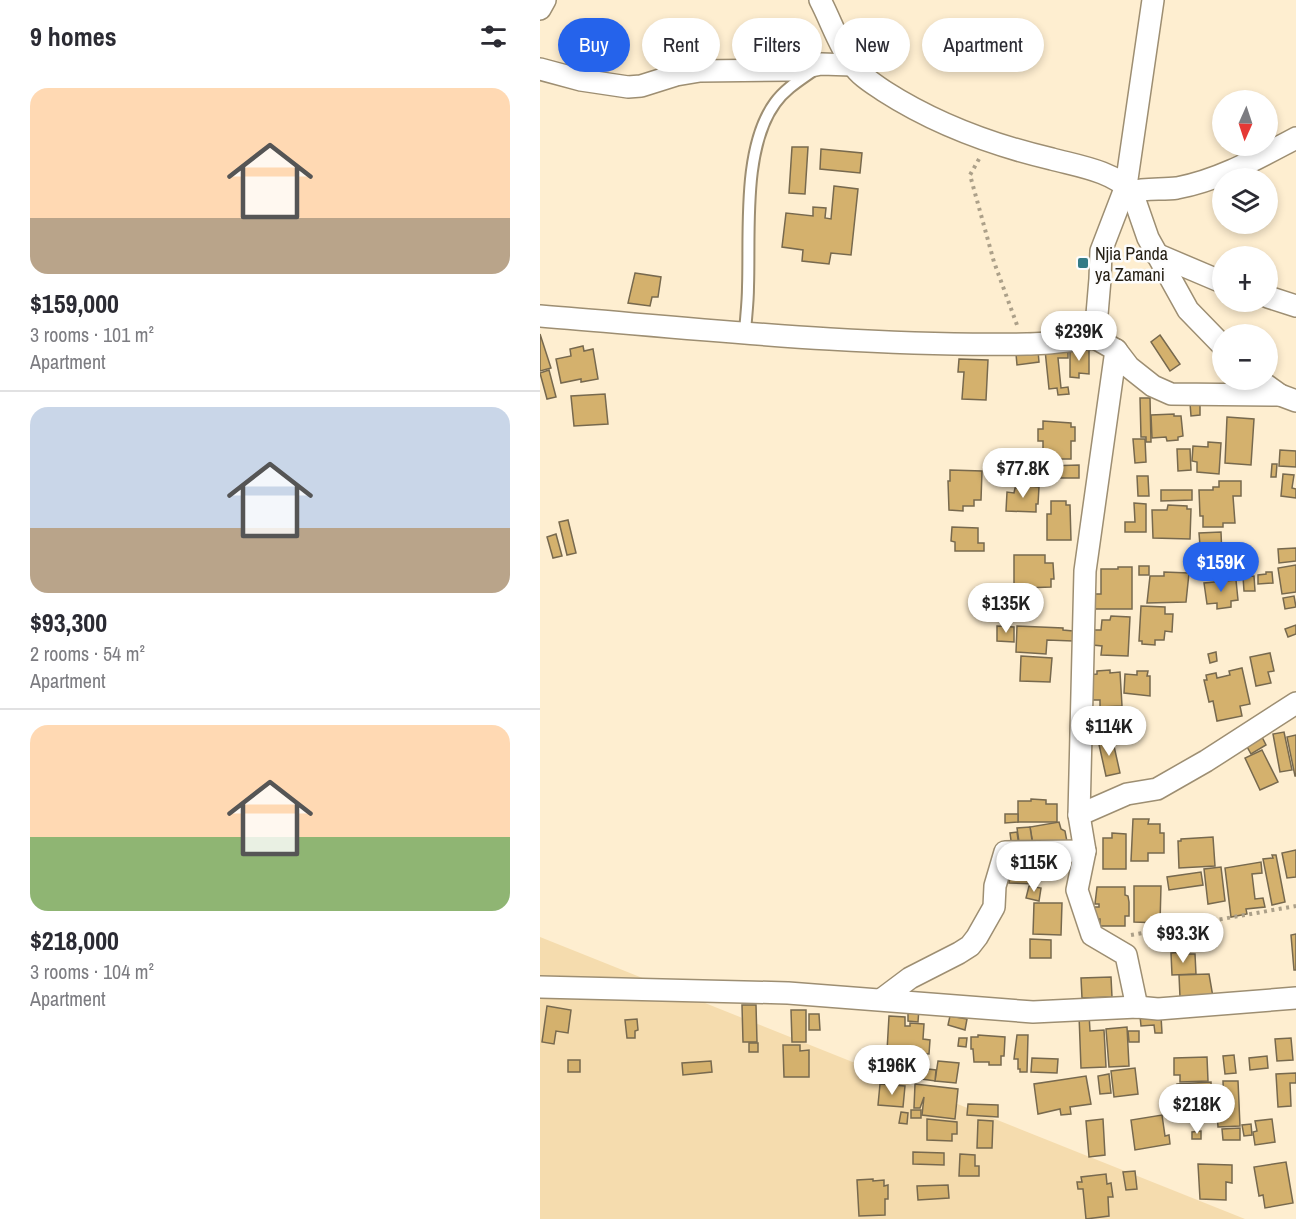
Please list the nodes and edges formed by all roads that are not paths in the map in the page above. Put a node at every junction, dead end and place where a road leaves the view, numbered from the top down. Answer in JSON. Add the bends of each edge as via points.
{"nodes":[{"id":1,"x":545,"y":0,"type":"edge"},
{"id":2,"x":820,"y":0,"type":"edge"},
{"id":3,"x":1153,"y":0,"type":"edge"},
{"id":4,"x":540,"y":9,"type":"edge"},
{"id":5,"x":834,"y":28,"type":"edge"},
{"id":6,"x":540,"y":69,"type":"edge"},
{"id":7,"x":732,"y":71,"type":"edge"},
{"id":8,"x":811,"y":72,"type":"edge"},
{"id":9,"x":860,"y":72,"type":"edge"},
{"id":10,"x":1296,"y":138,"type":"edge"},
{"id":11,"x":1129,"y":189,"type":"junction"},
{"id":12,"x":1156,"y":254,"type":"junction"},
{"id":13,"x":1212,"y":278,"type":"edge"},
{"id":14,"x":1278,"y":300,"type":"edge"},
{"id":15,"x":1296,"y":306,"type":"edge"},
{"id":16,"x":540,"y":316,"type":"edge"},
{"id":17,"x":745,"y":333,"type":"junction"},
{"id":18,"x":1212,"y":335,"type":"edge"},
{"id":19,"x":1095,"y":338,"type":"junction"},
{"id":20,"x":1116,"y":350,"type":"junction"},
{"id":21,"x":1275,"y":390,"type":"edge"},
{"id":22,"x":1288,"y":398,"type":"edge"},
{"id":23,"x":1296,"y":703,"type":"edge"},
{"id":24,"x":1079,"y":815,"type":"junction"},
{"id":25,"x":1085,"y":851,"type":"junction"},
{"id":26,"x":540,"y":987,"type":"edge"},
{"id":27,"x":1296,"y":998,"type":"edge"},
{"id":28,"x":882,"y":999,"type":"junction"},
{"id":29,"x":1137,"y":1007,"type":"junction"}],
"edges":[{"from":1,"to":4,"type":"street"},
{"from":2,"to":5,"type":"street"},
{"from":3,"to":11,"type":"street"},
{"from":6,"to":7,"type":"street","via":[[587,82],[628,87],[700,71]]},
{"from":8,"to":17,"type":"lane","via":[[781,96],[762,128],[750,197]]},
{"from":9,"to":11,"type":"street","via":[[878,87],[944,125],[987,142],[1084,167]]},
{"from":10,"to":11,"type":"street","via":[[1201,182],[1177,188]]},
{"from":11,"to":12,"type":"street"},
{"from":11,"to":19,"type":"street","via":[[1101,251]]},
{"from":12,"to":13,"type":"street"},
{"from":12,"to":18,"type":"street","via":[[1188,310]]},
{"from":14,"to":15,"type":"street"},
{"from":16,"to":17,"type":"street"},
{"from":17,"to":19,"type":"street","via":[[1028,344]]},
{"from":19,"to":20,"type":"street"},
{"from":20,"to":22,"type":"street","via":[[1129,367],[1153,386],[1172,394]]},
{"from":20,"to":24,"type":"street","via":[[1085,571]]},
{"from":21,"to":22,"type":"street"},
{"from":23,"to":24,"type":"street","via":[[1157,789],[1127,794]]},
{"from":24,"to":25,"type":"street"},
{"from":25,"to":28,"type":"street","via":[[1005,852],[995,886],[994,907],[970,946],[910,978]]},
{"from":25,"to":29,"type":"street","via":[[1077,890],[1092,934],[1126,955]]},
{"from":26,"to":28,"type":"street"},
{"from":27,"to":29,"type":"street","via":[[1158,1009]]},
{"from":28,"to":29,"type":"street","via":[[1034,1012]]}]}
